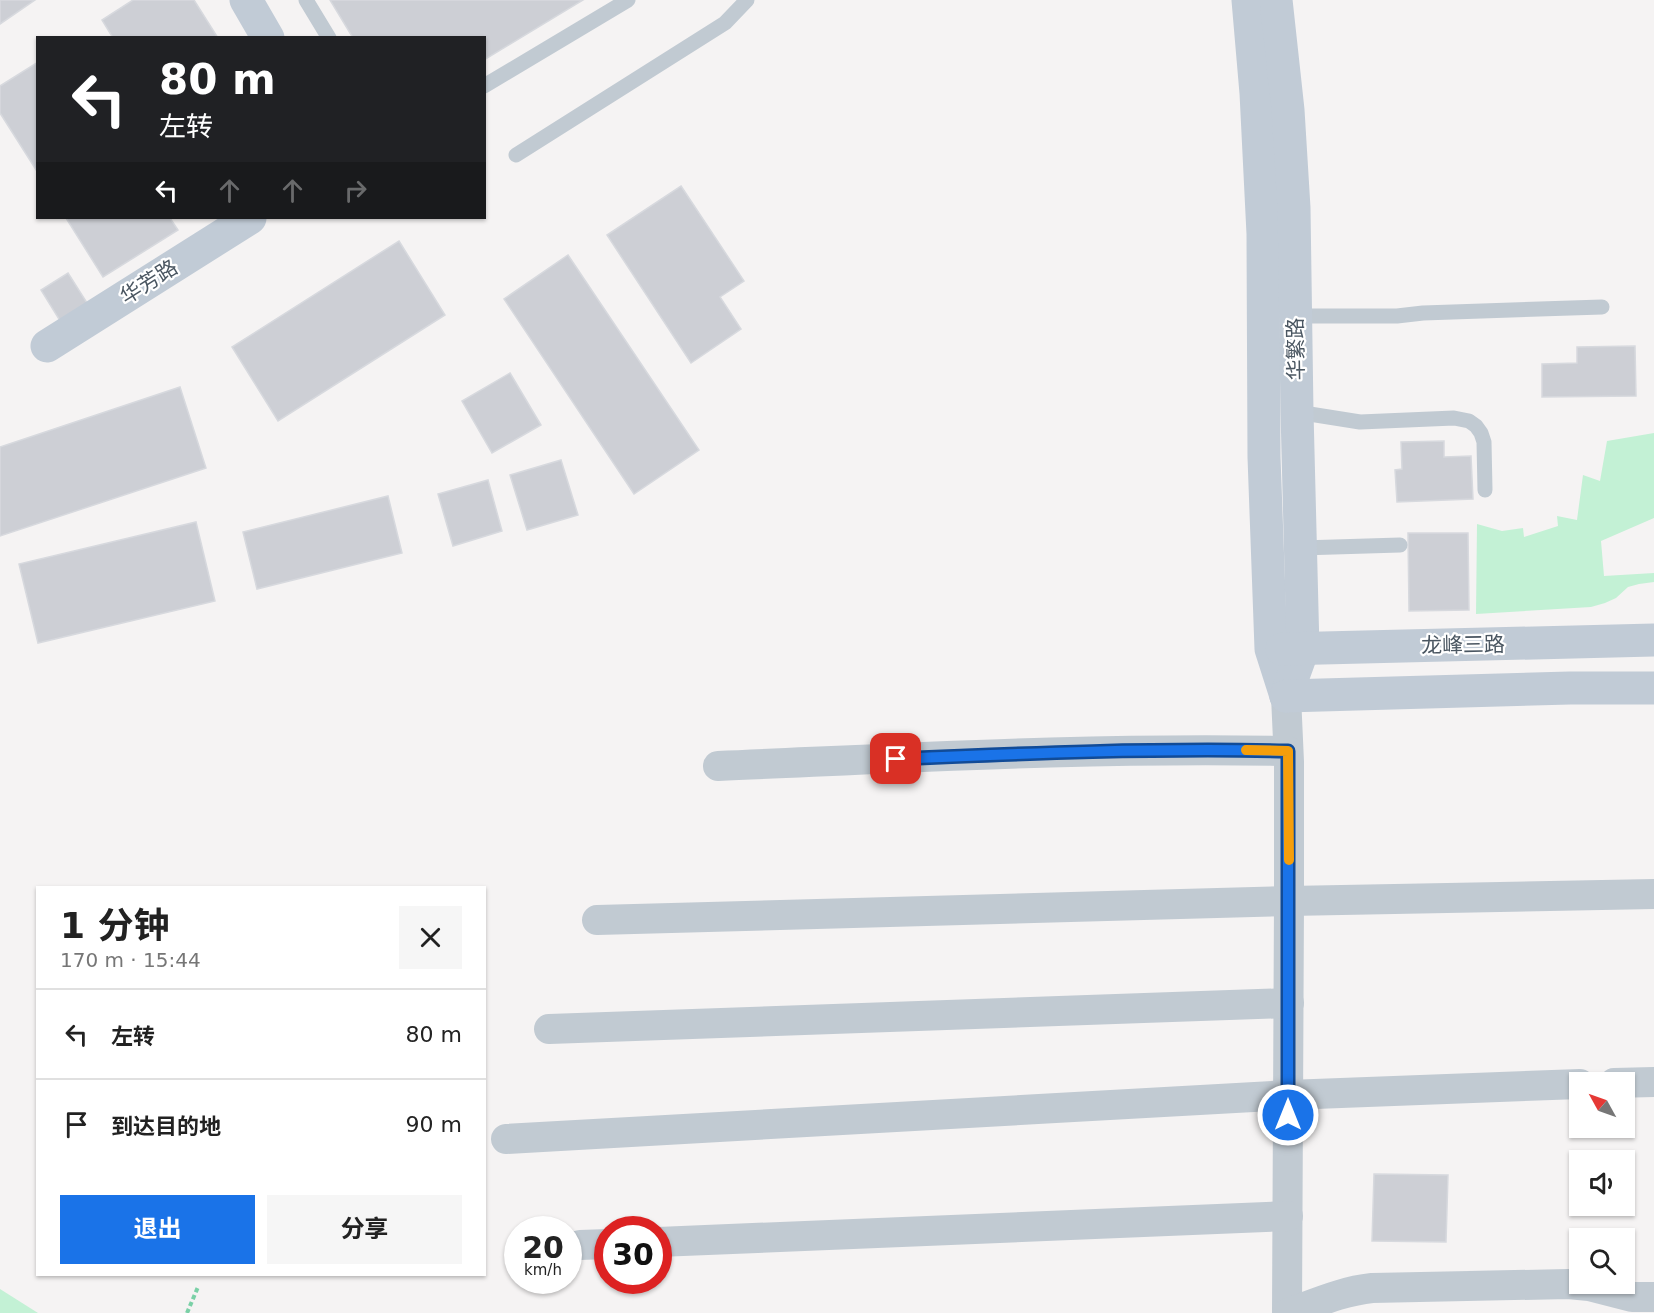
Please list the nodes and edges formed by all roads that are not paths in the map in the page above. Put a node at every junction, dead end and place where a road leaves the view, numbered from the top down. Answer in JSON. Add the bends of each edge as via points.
{"nodes":[{"id":1,"x":246,"y":0,"type":"edge"},
{"id":2,"x":306,"y":0,"type":"edge"},
{"id":3,"x":628,"y":0,"type":"edge"},
{"id":4,"x":747,"y":0,"type":"edge"},
{"id":5,"x":1248,"y":0,"type":"edge"},
{"id":6,"x":1276,"y":0,"type":"edge"},
{"id":7,"x":267,"y":36,"type":"edge"},
{"id":8,"x":328,"y":36,"type":"edge"},
{"id":9,"x":486,"y":85,"type":"edge"},
{"id":10,"x":516,"y":155,"type":"dead end"},
{"id":11,"x":248,"y":219,"type":"edge"},
{"id":12,"x":1602,"y":308,"type":"dead end"},
{"id":13,"x":1295,"y":316,"type":"junction"},
{"id":14,"x":47,"y":346,"type":"dead end"},
{"id":15,"x":1297,"y":412,"type":"junction"},
{"id":16,"x":1485,"y":490,"type":"dead end"},
{"id":17,"x":1400,"y":545,"type":"dead end"},
{"id":18,"x":1301,"y":548,"type":"junction"},
{"id":19,"x":1654,"y":640,"type":"edge"},
{"id":20,"x":1271,"y":649,"type":"junction"},
{"id":21,"x":1303,"y":649,"type":"junction"},
{"id":22,"x":1654,"y":688,"type":"edge"},
{"id":23,"x":1286,"y":696,"type":"junction"},
{"id":24,"x":1288,"y":756,"type":"junction"},
{"id":25,"x":718,"y":766,"type":"dead end"},
{"id":26,"x":1654,"y":894,"type":"edge"},
{"id":27,"x":1289,"y":901,"type":"junction"},
{"id":28,"x":597,"y":920,"type":"dead end"},
{"id":29,"x":1289,"y":1003,"type":"junction"},
{"id":30,"x":549,"y":1029,"type":"dead end"},
{"id":31,"x":1635,"y":1082,"type":"edge"},
{"id":32,"x":1654,"y":1082,"type":"edge"},
{"id":33,"x":1569,"y":1084,"type":"edge"},
{"id":34,"x":1288,"y":1095,"type":"junction"},
{"id":35,"x":506,"y":1139,"type":"dead end"},
{"id":36,"x":1288,"y":1216,"type":"junction"},
{"id":37,"x":672,"y":1241,"type":"edge"},
{"id":38,"x":1654,"y":1297,"type":"edge"},
{"id":39,"x":1288,"y":1313,"type":"edge"}],
"edges":[{"from":1,"to":7,"type":"main road"},
{"from":2,"to":8,"type":"lane"},
{"from":3,"to":9,"type":"lane"},
{"from":4,"to":10,"type":"lane","via":[[725,23]]},
{"from":5,"to":20,"type":"main road","name":"华繁路","via":[[1263,234],[1264,457]]},
{"from":6,"to":13,"type":"main road","name":"华繁路","via":[[1294,208]]},
{"from":11,"to":14,"type":"main road","name":"华芳路"},
{"from":12,"to":13,"type":"lane"},
{"from":13,"to":15,"type":"main road","name":"华繁路"},
{"from":15,"to":16,"type":"lane","via":[[1348,421],[1469,421],[1484,442]]},
{"from":15,"to":18,"type":"main road","name":"华繁路"},
{"from":17,"to":18,"type":"lane"},
{"from":18,"to":21,"type":"main road","name":"华繁路"},
{"from":19,"to":21,"type":"main road","name":"龙峰三路"},
{"from":20,"to":21,"type":"main road","name":"龙峰三路"},
{"from":20,"to":23,"type":"main road","name":"华繁路"},
{"from":21,"to":23,"type":"main road","name":"华繁路"},
{"from":22,"to":23,"type":"main road"},
{"from":23,"to":24,"type":"street","name":"华繁路"},
{"from":24,"to":25,"type":"street","via":[[1214,750],[1030,753]]},
{"from":24,"to":27,"type":"street","name":"华繁路"},
{"from":26,"to":27,"type":"street"},
{"from":27,"to":28,"type":"street"},
{"from":27,"to":29,"type":"street","name":"华繁路"},
{"from":29,"to":30,"type":"street"},
{"from":29,"to":34,"type":"street","name":"华繁路"},
{"from":31,"to":32,"type":"street"},
{"from":33,"to":34,"type":"street"},
{"from":34,"to":35,"type":"street"},
{"from":34,"to":36,"type":"street","name":"华繁路"},
{"from":36,"to":37,"type":"street"},
{"from":36,"to":39,"type":"street","name":"华繁路"},
{"from":38,"to":39,"type":"street","via":[[1632,1297],[1568,1284],[1372,1288],[1356,1289]]}]}
